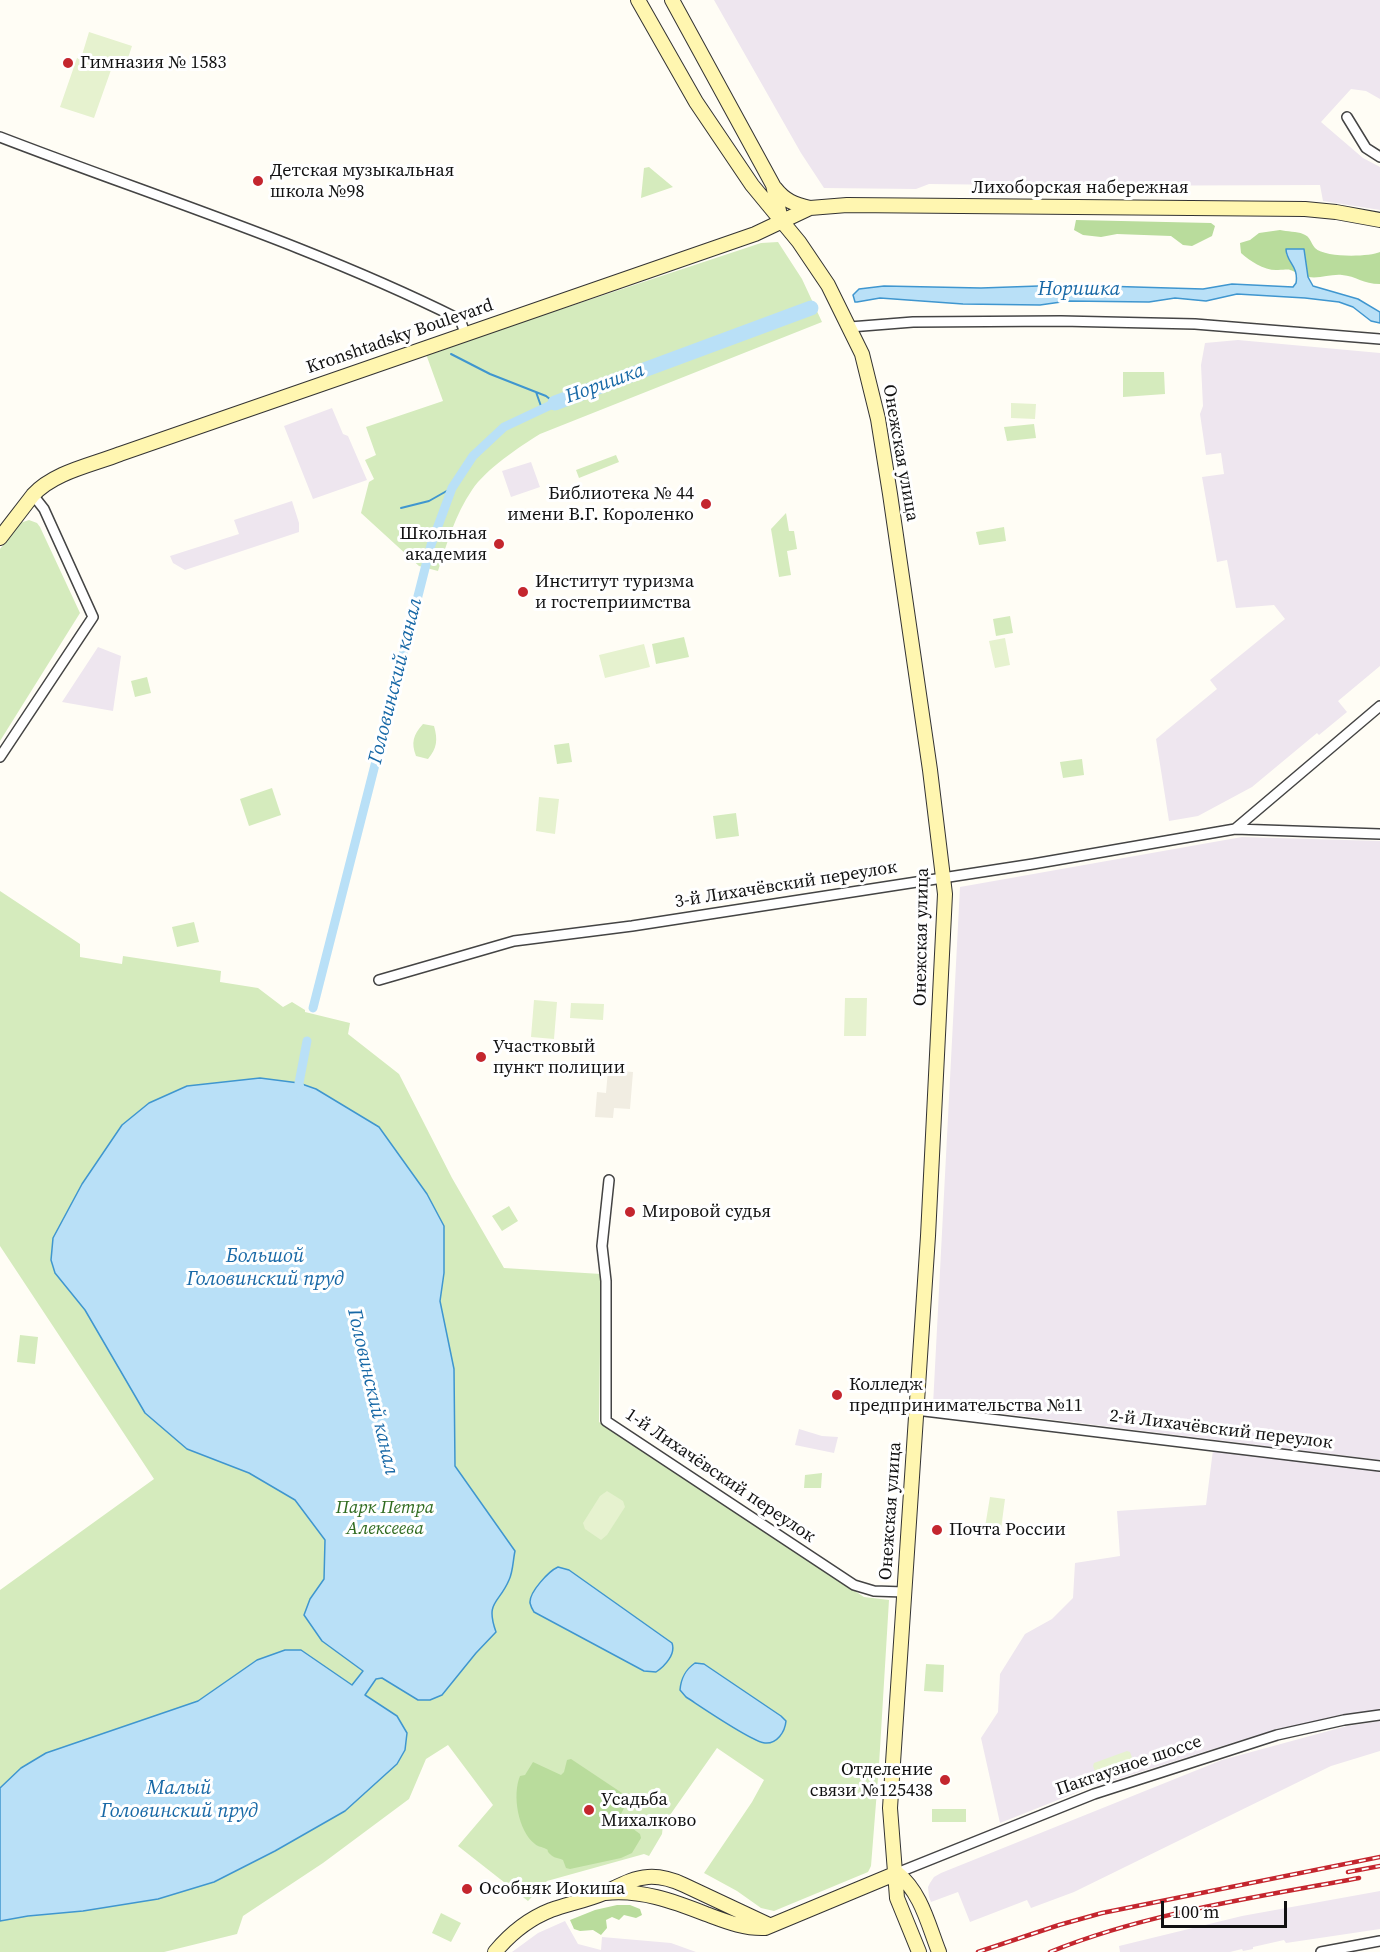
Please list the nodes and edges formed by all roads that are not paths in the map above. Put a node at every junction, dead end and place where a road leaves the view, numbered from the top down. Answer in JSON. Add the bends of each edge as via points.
{"nodes":[{"id":1,"x":638,"y":0,"type":"edge"},
{"id":2,"x":672,"y":0,"type":"edge"},
{"id":3,"x":1347,"y":117,"type":"dead end"},
{"id":4,"x":0,"y":137,"type":"edge"},
{"id":5,"x":1380,"y":157,"type":"edge"},
{"id":6,"x":773,"y":185,"type":"junction"},
{"id":7,"x":810,"y":208,"type":"junction"},
{"id":8,"x":782,"y":220,"type":"junction"},
{"id":9,"x":1380,"y":220,"type":"edge"},
{"id":10,"x":850,"y":327,"type":"junction"},
{"id":11,"x":465,"y":333,"type":"junction"},
{"id":12,"x":1380,"y":339,"type":"edge"},
{"id":13,"x":33,"y":495,"type":"junction"},
{"id":14,"x":0,"y":538,"type":"edge"},
{"id":15,"x":1380,"y":706,"type":"edge"},
{"id":16,"x":0,"y":757,"type":"edge"},
{"id":17,"x":1235,"y":829,"type":"junction"},
{"id":18,"x":1380,"y":834,"type":"edge"},
{"id":19,"x":944,"y":878,"type":"junction"},
{"id":20,"x":379,"y":980,"type":"dead end"},
{"id":21,"x":609,"y":1180,"type":"dead end"},
{"id":22,"x":916,"y":1410,"type":"junction"},
{"id":23,"x":1380,"y":1466,"type":"edge"},
{"id":24,"x":904,"y":1592,"type":"junction"},
{"id":25,"x":1380,"y":1715,"type":"edge"},
{"id":26,"x":897,"y":1873,"type":"junction"},
{"id":27,"x":605,"y":1893,"type":"junction"},
{"id":28,"x":772,"y":1925,"type":"junction"},
{"id":29,"x":1380,"y":1941,"type":"edge"},
{"id":30,"x":495,"y":1952,"type":"edge"},
{"id":31,"x":919,"y":1952,"type":"edge"},
{"id":32,"x":939,"y":1952,"type":"edge"},
{"id":33,"x":1321,"y":1952,"type":"edge"}],
"edges":[{"from":1,"to":8,"type":"main road","name":"Онежская улица","via":[[696,102],[752,185]]},
{"from":2,"to":6,"type":"main road"},
{"from":3,"to":5,"type":"street","via":[[1366,148]]},
{"from":4,"to":11,"type":"street","via":[[307,251],[457,318]]},
{"from":6,"to":7,"type":"main road","via":[[788,202]]},
{"from":6,"to":8,"type":"main road"},
{"from":7,"to":8,"type":"main road","name":"Лихоборская набережная"},
{"from":7,"to":9,"type":"main road","name":"Лихоборская набережная","via":[[941,205],[1305,209]]},
{"from":8,"to":10,"type":"main road","name":"Онежская улица","via":[[828,285]]},
{"from":8,"to":11,"type":"main road","name":"Kronshtadsky Boulevard","via":[[755,234]]},
{"from":10,"to":12,"type":"street","via":[[913,322],[1195,324]]},
{"from":10,"to":19,"type":"main road","name":"Онежская улица","via":[[862,354],[879,430]]},
{"from":11,"to":13,"type":"main road","name":"Kronshtadsky Boulevard","via":[[109,458],[58,478]]},
{"from":13,"to":14,"type":"main road","name":"Kronshtadsky Boulevard"},
{"from":13,"to":16,"type":"street","via":[[44,509],[93,617]]},
{"from":15,"to":17,"type":"street"},
{"from":17,"to":18,"type":"street","name":"3-й Лихачёвский переулок"},
{"from":17,"to":19,"type":"street","name":"3-й Лихачёвский переулок"},
{"from":19,"to":20,"type":"street","name":"3-й Лихачёвский переулок","via":[[514,941]]},
{"from":19,"to":22,"type":"main road","name":"Онежская улица"},
{"from":21,"to":24,"type":"street","name":"1-й Лихачёвский переулок","via":[[602,1246],[606,1281],[606,1420],[854,1585],[874,1591]]},
{"from":22,"to":23,"type":"street","name":"2-й Лихачёвский переулок"},
{"from":22,"to":24,"type":"main road","name":"Онежская улица"},
{"from":24,"to":26,"type":"main road","name":"Онежская улица","via":[[890,1804]]},
{"from":25,"to":26,"type":"street","name":"Пакгаузное шоссе","via":[[1276,1735],[1117,1787]]},
{"from":26,"to":28,"type":"main road"},
{"from":26,"to":31,"type":"main road","name":"Онежская улица","via":[[897,1898]]},
{"from":26,"to":32,"type":"main road","via":[[915,1891]]},
{"from":27,"to":28,"type":"main road","via":[[649,1896],[747,1927]]},
{"from":27,"to":28,"type":"main road","via":[[630,1881],[659,1877]]},
{"from":27,"to":30,"type":"main road","via":[[549,1911],[525,1924]]},
{"from":29,"to":33,"type":"street"}]}
